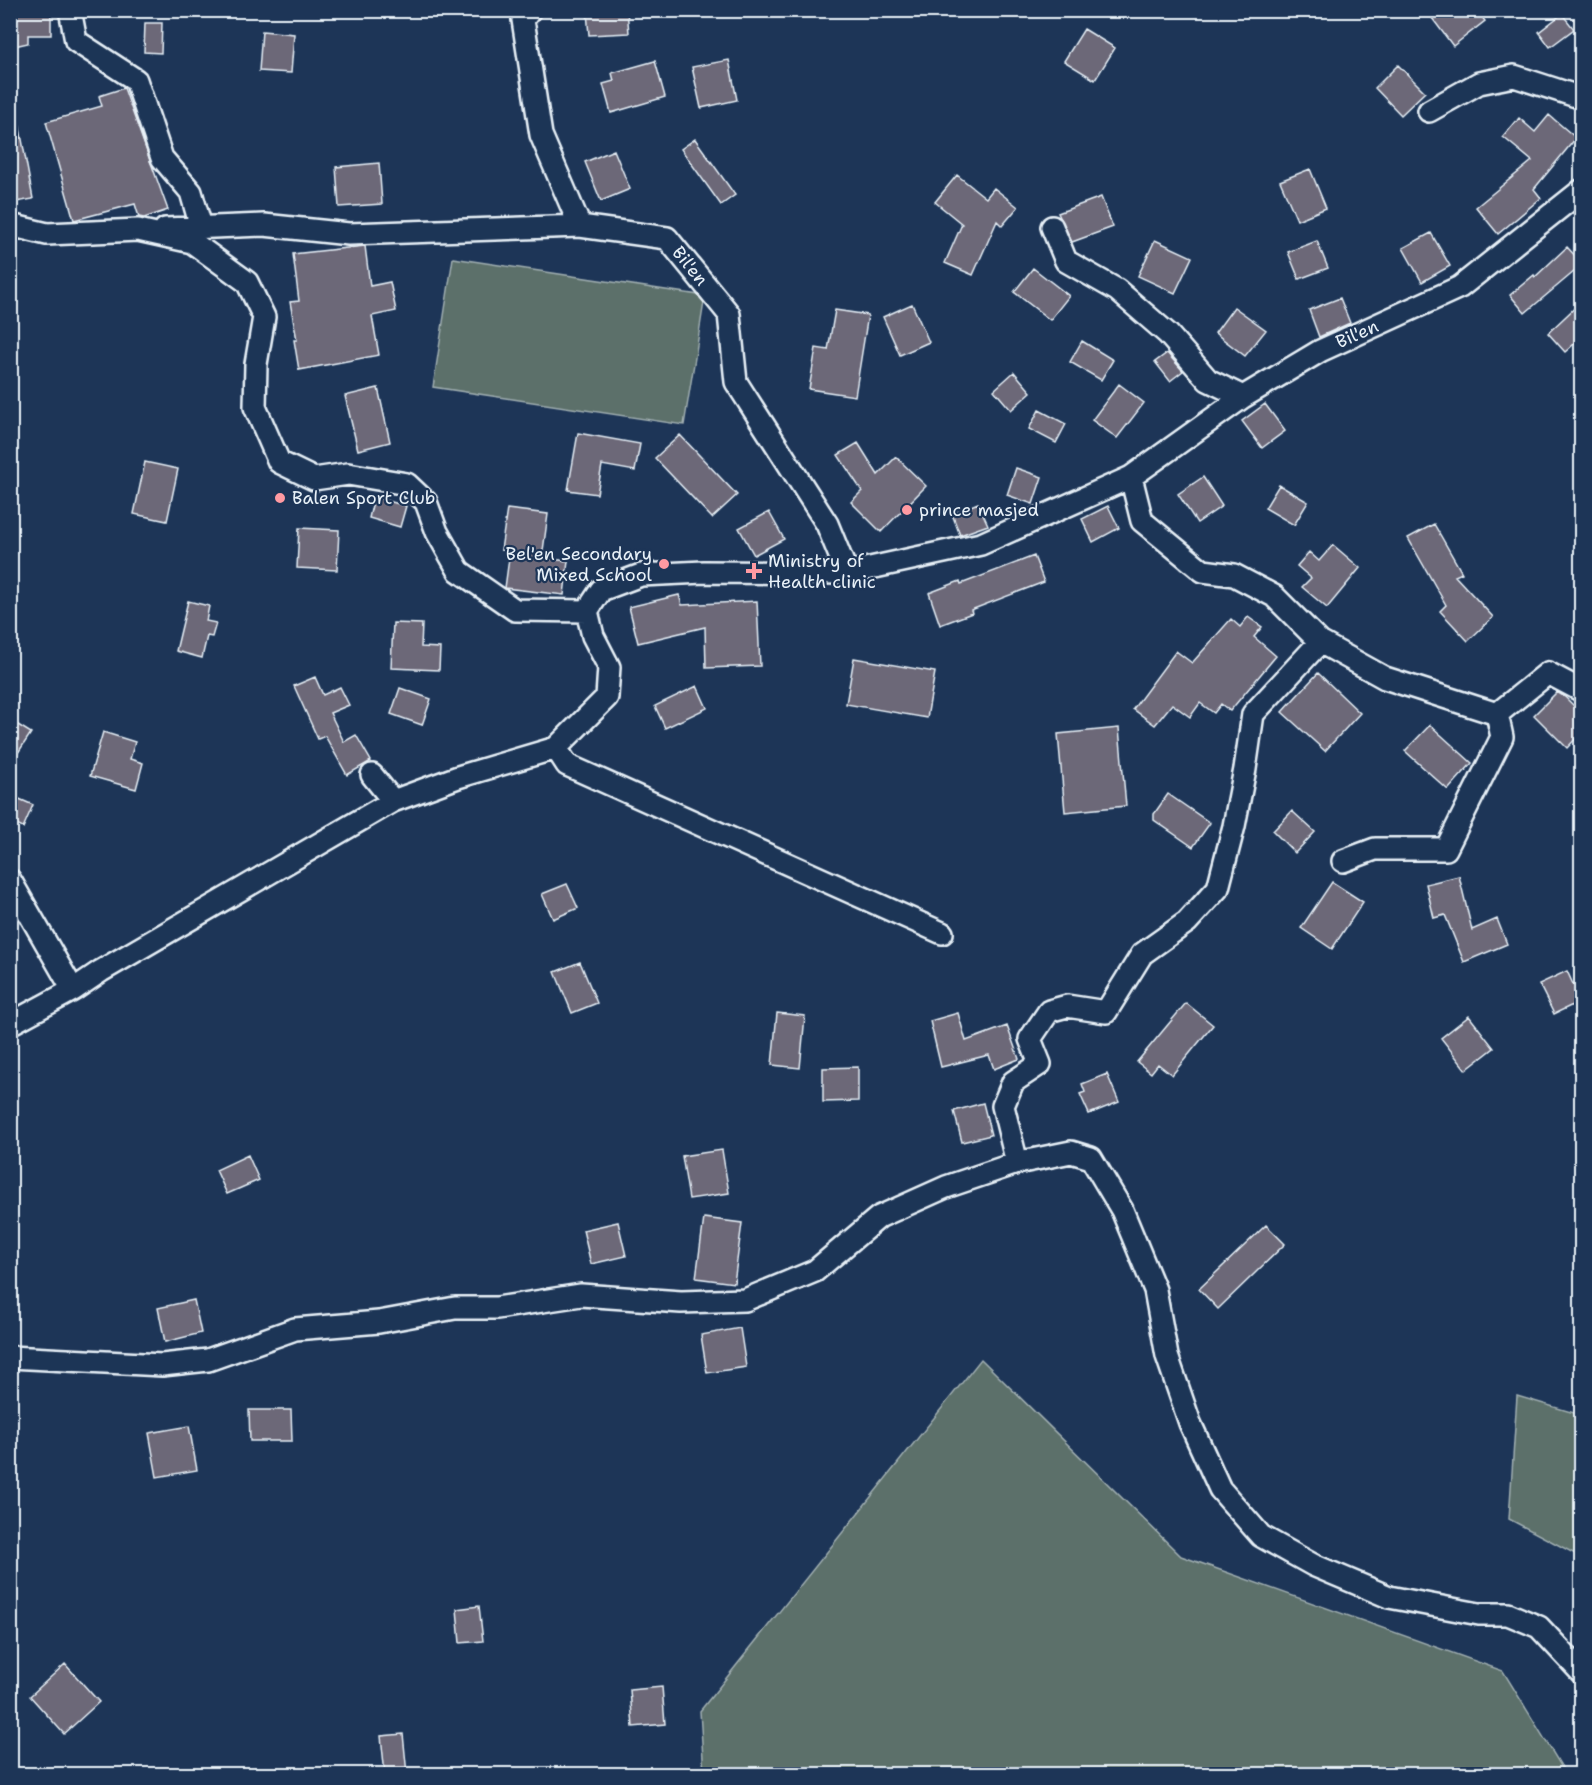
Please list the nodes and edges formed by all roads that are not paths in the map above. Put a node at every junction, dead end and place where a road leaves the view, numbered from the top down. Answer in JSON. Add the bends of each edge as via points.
{"nodes":[{"id":1,"x":70,"y":10,"type":"edge"},
{"id":2,"x":530,"y":10,"type":"edge"},
{"id":3,"x":1581,"y":98,"type":"edge"},
{"id":4,"x":1429,"y":111,"type":"dead end"},
{"id":5,"x":1581,"y":190,"type":"edge"},
{"id":6,"x":10,"y":225,"type":"edge"},
{"id":7,"x":580,"y":226,"type":"junction"},
{"id":8,"x":201,"y":227,"type":"junction"},
{"id":9,"x":1052,"y":227,"type":"dead end"},
{"id":10,"x":138,"y":230,"type":"junction"},
{"id":11,"x":1243,"y":398,"type":"junction"},
{"id":12,"x":1131,"y":477,"type":"junction"},
{"id":13,"x":847,"y":573,"type":"junction"},
{"id":14,"x":587,"y":611,"type":"junction"},
{"id":15,"x":1320,"y":642,"type":"junction"},
{"id":16,"x":1581,"y":691,"type":"edge"},
{"id":17,"x":1497,"y":714,"type":"junction"},
{"id":18,"x":556,"y":748,"type":"junction"},
{"id":19,"x":372,"y":775,"type":"dead end"},
{"id":20,"x":393,"y":801,"type":"junction"},
{"id":21,"x":1343,"y":861,"type":"dead end"},
{"id":22,"x":10,"y":880,"type":"edge"},
{"id":23,"x":942,"y":933,"type":"dead end"},
{"id":24,"x":73,"y":990,"type":"junction"},
{"id":25,"x":10,"y":1024,"type":"edge"},
{"id":26,"x":1017,"y":1163,"type":"junction"},
{"id":27,"x":10,"y":1357,"type":"edge"},
{"id":28,"x":1581,"y":1674,"type":"edge"}],
"edges":[{"from":1,"to":8,"type":"street","via":[[76,41],[136,80],[162,158],[191,192]]},
{"from":2,"to":7,"type":"street","via":[[523,20],[541,135]]},
{"from":3,"to":4,"type":"street","via":[[1514,76],[1479,83]]},
{"from":5,"to":11,"type":"street","name":"Bil'en","via":[[1460,287],[1320,351]]},
{"from":6,"to":10,"type":"street","via":[[47,234]]},
{"from":7,"to":8,"type":"street","name":"Bil'en","via":[[349,234],[264,225]]},
{"from":7,"to":13,"type":"street","name":"Bil'en","via":[[667,238],[729,314],[736,382],[827,524]]},
{"from":8,"to":10,"type":"street","name":"Bil'en"},
{"from":9,"to":11,"type":"street","via":[[1066,261],[1117,290],[1168,334],[1208,380]]},
{"from":10,"to":14,"type":"street","via":[[192,242],[247,282],[264,317],[256,364],[255,407],[279,462],[314,479],[348,474],[407,484],[426,502],[437,532],[459,571],[515,610]]},
{"from":11,"to":12,"type":"street","name":"Bil'en"},
{"from":12,"to":13,"type":"street","name":"Bil'en","via":[[981,544]]},
{"from":12,"to":15,"type":"street","via":[[1142,521],[1203,571],[1234,575],[1274,596]]},
{"from":13,"to":14,"type":"street","name":"Bil'en","via":[[641,575],[601,590]]},
{"from":14,"to":18,"type":"street","via":[[593,636],[609,668],[607,696]]},
{"from":15,"to":17,"type":"street","via":[[1385,678]]},
{"from":15,"to":26,"type":"street","via":[[1253,714],[1234,826],[1218,888],[1187,922],[1142,954],[1106,1012],[1067,1006],[1049,1011],[1030,1039],[1040,1064],[1012,1082],[1003,1106]]},
{"from":16,"to":17,"type":"street","via":[[1548,673]]},
{"from":17,"to":21,"type":"street","via":[[1502,737],[1446,849],[1375,849]]},
{"from":18,"to":20,"type":"street"},
{"from":18,"to":23,"type":"street","via":[[567,765]]},
{"from":19,"to":20,"type":"street"},
{"from":20,"to":24,"type":"street"},
{"from":22,"to":24,"type":"street"},
{"from":24,"to":25,"type":"street"},
{"from":26,"to":27,"type":"street","via":[[946,1187],[879,1217],[815,1270],[745,1300],[681,1302],[581,1295],[496,1308],[455,1308],[379,1322],[295,1329],[208,1360],[162,1365]]},
{"from":26,"to":28,"type":"street","via":[[1071,1152],[1091,1158],[1122,1210],[1155,1290],[1167,1356],[1220,1489],[1262,1536],[1313,1565],[1389,1597],[1479,1614],[1508,1614],[1539,1627]]}]}
